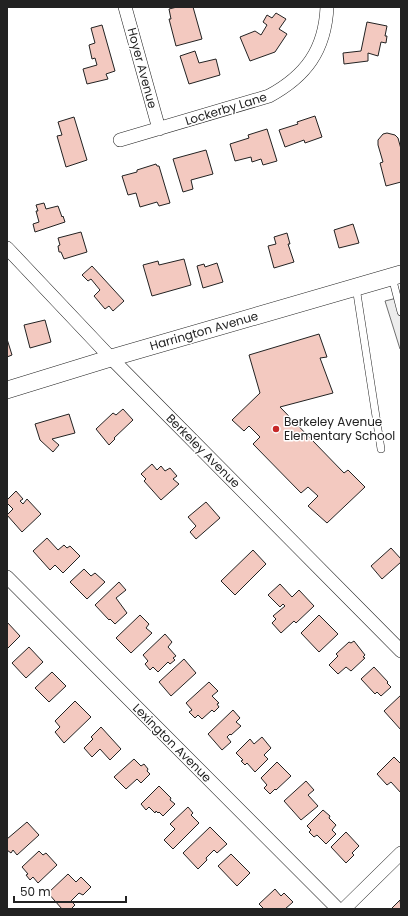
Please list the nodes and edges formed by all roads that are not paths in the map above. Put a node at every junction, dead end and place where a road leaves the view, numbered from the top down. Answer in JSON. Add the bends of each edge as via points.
{"nodes":[{"id":1,"x":125,"y":7,"type":"edge"},
{"id":2,"x":328,"y":7,"type":"edge"},
{"id":3,"x":159,"y":129,"type":"junction"},
{"id":4,"x":120,"y":140,"type":"dead end"},
{"id":5,"x":7,"y":248,"type":"edge"},
{"id":6,"x":396,"y":275,"type":"edge"},
{"id":7,"x":356,"y":287,"type":"junction"},
{"id":8,"x":401,"y":312,"type":"edge"},
{"id":9,"x":111,"y":358,"type":"junction"},
{"id":10,"x":7,"y":390,"type":"edge"},
{"id":11,"x":381,"y":449,"type":"dead end"},
{"id":12,"x":7,"y":577,"type":"edge"},
{"id":13,"x":401,"y":651,"type":"edge"},
{"id":14,"x":401,"y":853,"type":"edge"},
{"id":15,"x":338,"y":909,"type":"edge"},
{"id":16,"x":344,"y":909,"type":"edge"}],
"edges":[{"from":1,"to":3,"type":"street","name":"Hoyer Avenue"},
{"from":2,"to":3,"type":"street","name":"Lockerby Lane","via":[[322,41],[301,74],[285,87],[269,96]]},
{"from":3,"to":4,"type":"street","name":"Lockerby Lane"},
{"from":5,"to":9,"type":"street","name":"Berkeley Avenue"},
{"from":6,"to":7,"type":"street","name":"Harrington Avenue"},
{"from":6,"to":8,"type":"lane"},
{"from":7,"to":9,"type":"street","name":"Harrington Avenue"},
{"from":7,"to":11,"type":"lane"},
{"from":9,"to":10,"type":"street","name":"Harrington Avenue"},
{"from":9,"to":13,"type":"street","name":"Berkeley Avenue"},
{"from":12,"to":15,"type":"street","name":"Lexington Avenue"},
{"from":14,"to":16,"type":"street"}]}
